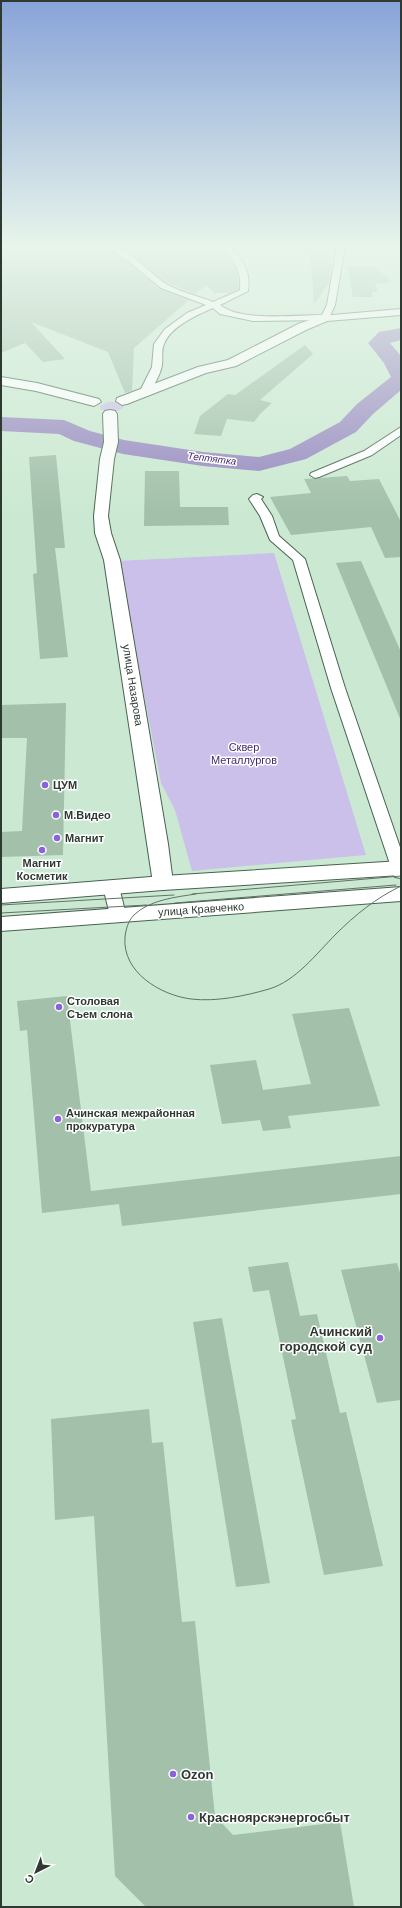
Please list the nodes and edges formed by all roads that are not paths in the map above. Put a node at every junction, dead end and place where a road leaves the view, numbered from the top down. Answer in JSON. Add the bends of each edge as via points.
{"nodes":[{"id":1,"x":165,"y":335,"type":"edge"},
{"id":2,"x":288,"y":335,"type":"edge"},
{"id":3,"x":1,"y":381,"type":"edge"},
{"id":4,"x":144,"y":393,"type":"junction"},
{"id":5,"x":108,"y":400,"type":"junction"},
{"id":6,"x":110,"y":414,"type":"junction"},
{"id":7,"x":401,"y":430,"type":"edge"},
{"id":8,"x":315,"y":475,"type":"dead end"},
{"id":9,"x":257,"y":497,"type":"dead end"},
{"id":10,"x":400,"y":870,"type":"edge"},
{"id":11,"x":163,"y":883,"type":"junction"},
{"id":12,"x":110,"y":887,"type":"junction"},
{"id":13,"x":77,"y":890,"type":"junction"},
{"id":14,"x":401,"y":894,"type":"edge"},
{"id":15,"x":1,"y":896,"type":"edge"},
{"id":16,"x":166,"y":912,"type":"junction"},
{"id":17,"x":118,"y":915,"type":"junction"},
{"id":18,"x":79,"y":918,"type":"junction"},
{"id":19,"x":1,"y":924,"type":"edge"}],
"edges":[{"from":1,"to":4,"type":"street","via":[[159,344],[157,367]]},
{"from":2,"to":4,"type":"main road","via":[[257,352]]},
{"from":3,"to":5,"type":"main road"},
{"from":4,"to":5,"type":"main road"},
{"from":5,"to":6,"type":"main road","via":[[91,405],[91,408]]},
{"from":5,"to":6,"type":"main road","via":[[128,406],[126,410]]},
{"from":6,"to":11,"type":"main road","name":"улица Назарова","via":[[109,451],[101,516],[113,568]]},
{"from":7,"to":8,"type":"street","via":[[368,453]]},
{"from":9,"to":10,"type":"street","via":[[255,500],[266,516],[274,538],[299,558],[338,688]]},
{"from":10,"to":11,"type":"main road"},
{"from":11,"to":12,"type":"main road"},
{"from":11,"to":16,"type":"main road","name":"улица Назарова"},
{"from":12,"to":13,"type":"main road"},
{"from":12,"to":17,"type":"street"},
{"from":13,"to":15,"type":"main road"},
{"from":13,"to":18,"type":"main road"},
{"from":14,"to":16,"type":"main road","name":"улица Кравченко"},
{"from":16,"to":17,"type":"main road","name":"улица Кравченко"},
{"from":17,"to":18,"type":"main road","name":"улица Кравченко"},
{"from":18,"to":19,"type":"main road","name":"улица Кравченко"}]}
